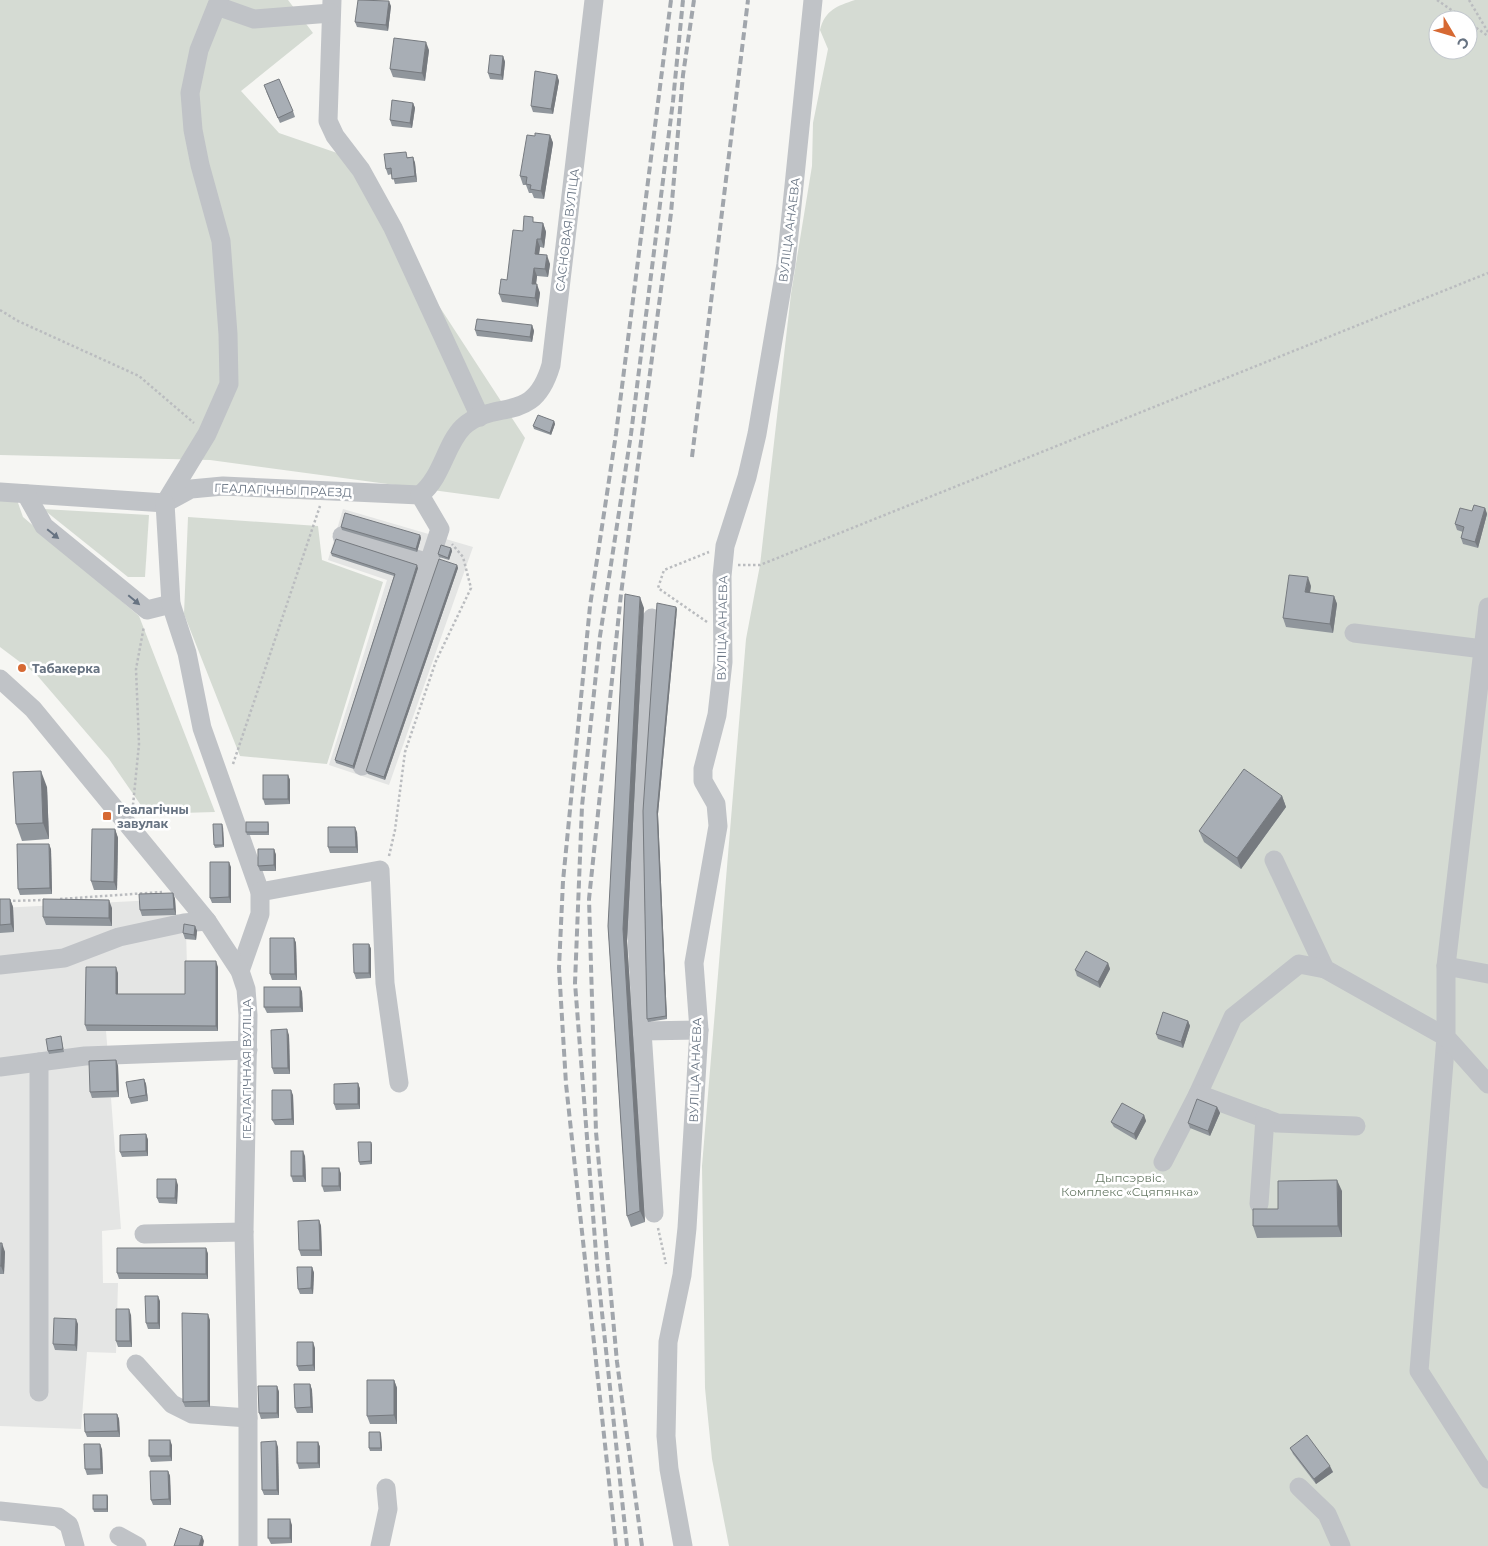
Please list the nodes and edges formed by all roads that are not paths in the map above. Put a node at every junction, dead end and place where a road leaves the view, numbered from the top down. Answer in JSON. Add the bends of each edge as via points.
{"nodes":[{"id":1,"x":594,"y":0,"type":"edge"},
{"id":2,"x":813,"y":0,"type":"edge"},
{"id":3,"x":218,"y":3,"type":"edge"},
{"id":4,"x":332,"y":6,"type":"edge"},
{"id":5,"x":480,"y":417,"type":"junction"},
{"id":6,"x":0,"y":492,"type":"edge"},
{"id":7,"x":26,"y":494,"type":"junction"},
{"id":8,"x":420,"y":495,"type":"junction"},
{"id":9,"x":165,"y":503,"type":"junction"},
{"id":10,"x":342,"y":536,"type":"dead end"},
{"id":11,"x":429,"y":563,"type":"junction"},
{"id":12,"x":172,"y":604,"type":"junction"},
{"id":13,"x":1488,"y":607,"type":"edge"},
{"id":14,"x":652,"y":618,"type":"dead end"},
{"id":15,"x":1354,"y":633,"type":"dead end"},
{"id":16,"x":1483,"y":649,"type":"junction"},
{"id":17,"x":0,"y":679,"type":"edge"},
{"id":18,"x":362,"y":766,"type":"dead end"},
{"id":19,"x":1274,"y":860,"type":"dead end"},
{"id":20,"x":260,"y":892,"type":"junction"},
{"id":21,"x":207,"y":921,"type":"junction"},
{"id":22,"x":0,"y":964,"type":"edge"},
{"id":23,"x":1446,"y":966,"type":"junction"},
{"id":24,"x":1325,"y":969,"type":"junction"},
{"id":25,"x":240,"y":971,"type":"junction"},
{"id":26,"x":1488,"y":974,"type":"edge"},
{"id":27,"x":699,"y":1030,"type":"junction"},
{"id":28,"x":642,"y":1031,"type":"junction"},
{"id":29,"x":1446,"y":1038,"type":"junction"},
{"id":30,"x":248,"y":1050,"type":"junction"},
{"id":31,"x":39,"y":1062,"type":"junction"},
{"id":32,"x":0,"y":1067,"type":"edge"},
{"id":33,"x":399,"y":1083,"type":"dead end"},
{"id":34,"x":1488,"y":1084,"type":"edge"},
{"id":35,"x":1198,"y":1094,"type":"junction"},
{"id":36,"x":1265,"y":1118,"type":"junction"},
{"id":37,"x":1356,"y":1126,"type":"dead end"},
{"id":38,"x":1163,"y":1162,"type":"dead end"},
{"id":39,"x":1259,"y":1204,"type":"dead end"},
{"id":40,"x":654,"y":1214,"type":"road end"},
{"id":41,"x":244,"y":1232,"type":"junction"},
{"id":42,"x":144,"y":1234,"type":"dead end"},
{"id":43,"x":136,"y":1364,"type":"dead end"},
{"id":44,"x":39,"y":1392,"type":"dead end"},
{"id":45,"x":248,"y":1418,"type":"junction"},
{"id":46,"x":1488,"y":1479,"type":"edge"},
{"id":47,"x":1299,"y":1487,"type":"dead end"},
{"id":48,"x":386,"y":1488,"type":"dead end"},
{"id":49,"x":0,"y":1511,"type":"edge"},
{"id":50,"x":119,"y":1536,"type":"dead end"},
{"id":51,"x":75,"y":1546,"type":"edge"},
{"id":52,"x":137,"y":1546,"type":"edge"},
{"id":53,"x":248,"y":1546,"type":"edge"},
{"id":54,"x":380,"y":1546,"type":"edge"},
{"id":55,"x":683,"y":1546,"type":"edge"},
{"id":56,"x":1341,"y":1546,"type":"edge"}],
"edges":[{"from":1,"to":5,"type":"street","name":"САСНОВАЯ ВУЛІЦА","via":[[551,365],[546,383],[524,405]]},
{"from":2,"to":27,"type":"street","name":"ВУЛІЦА АНАЕВА","via":[[786,264],[755,442],[725,546],[723,662],[717,716],[703,769],[703,781],[716,804],[718,826],[694,963]]},
{"from":3,"to":4,"type":"street","via":[[254,20]]},
{"from":3,"to":9,"type":"street","via":[[199,50],[190,92],[200,165],[221,242],[229,384],[207,434]]},
{"from":4,"to":5,"type":"street","via":[[328,121],[335,136],[361,170],[393,228]]},
{"from":5,"to":8,"type":"street","name":"САСНОВАЯ ВУЛІЦА","via":[[463,428],[431,486]]},
{"from":6,"to":7,"type":"street"},
{"from":7,"to":9,"type":"street"},
{"from":7,"to":12,"type":"street","one_way":true,"via":[[44,526],[147,610]]},
{"from":8,"to":9,"type":"street","name":"ГЕАЛАГІЧНЫ ПРАЕЗД","via":[[223,486],[191,489]]},
{"from":8,"to":11,"type":"street","via":[[440,529]]},
{"from":9,"to":12,"type":"street"},
{"from":10,"to":11,"type":"street"},
{"from":11,"to":18,"type":"street"},
{"from":12,"to":20,"type":"street","via":[[187,653],[202,728]]},
{"from":13,"to":16,"type":"street"},
{"from":14,"to":28,"type":"street","via":[[636,919]]},
{"from":15,"to":16,"type":"street"},
{"from":16,"to":23,"type":"street"},
{"from":17,"to":21,"type":"street","name":"ГЕАЛАГІЧНАЯ ВУЛІЦА","via":[[33,709]]},
{"from":19,"to":24,"type":"street"},
{"from":20,"to":25,"type":"street","via":[[260,914]]},
{"from":20,"to":33,"type":"street","via":[[380,870],[385,983]]},
{"from":21,"to":22,"type":"street","via":[[119,936],[64,958]]},
{"from":21,"to":25,"type":"street","name":"ГЕАЛАГІЧНАЯ ВУЛІЦА"},
{"from":23,"to":26,"type":"street"},
{"from":23,"to":29,"type":"street"},
{"from":24,"to":29,"type":"street"},
{"from":24,"to":35,"type":"street","via":[[1299,964],[1233,1017]]},
{"from":25,"to":30,"type":"street","name":"ГЕАЛАГІЧНАЯ ВУЛІЦА","via":[[246,990]]},
{"from":27,"to":28,"type":"street"},
{"from":27,"to":55,"type":"street","name":"ВУЛІЦА АНАЕВА","via":[[688,1228],[668,1342],[666,1436],[672,1494]]},
{"from":28,"to":40,"type":"street"},
{"from":29,"to":34,"type":"street"},
{"from":29,"to":46,"type":"street","via":[[1419,1371]]},
{"from":30,"to":31,"type":"street","via":[[85,1056]]},
{"from":30,"to":41,"type":"street","name":"ГЕАЛАГІЧНАЯ ВУЛІЦА"},
{"from":31,"to":32,"type":"street"},
{"from":31,"to":44,"type":"street"},
{"from":35,"to":36,"type":"street"},
{"from":35,"to":38,"type":"street"},
{"from":36,"to":37,"type":"street","via":[[1277,1122]]},
{"from":36,"to":39,"type":"street"},
{"from":41,"to":42,"type":"street"},
{"from":41,"to":45,"type":"street","name":"ГЕАЛАГІЧНАЯ ВУЛІЦА"},
{"from":43,"to":45,"type":"street","via":[[172,1404],[192,1414]]},
{"from":45,"to":53,"type":"street","name":"ГЕАЛАГІЧНАЯ ВУЛІЦА"},
{"from":47,"to":56,"type":"street","via":[[1327,1514]]},
{"from":48,"to":54,"type":"street","via":[[388,1509]]},
{"from":49,"to":51,"type":"street","via":[[58,1517],[69,1525]]},
{"from":50,"to":52,"type":"street"}]}
